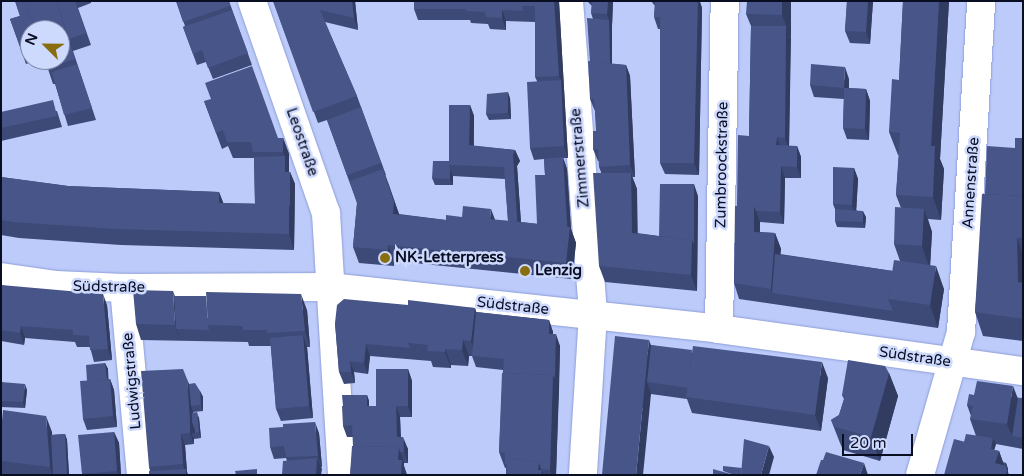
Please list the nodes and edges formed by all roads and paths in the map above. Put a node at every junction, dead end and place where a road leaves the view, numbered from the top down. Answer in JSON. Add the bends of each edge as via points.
{"nodes":[{"id":1,"x":252,"y":1,"type":"edge"},
{"id":2,"x":569,"y":1,"type":"edge"},
{"id":3,"x":725,"y":1,"type":"edge"},
{"id":4,"x":981,"y":1,"type":"edge"},
{"id":5,"x":1,"y":277,"type":"edge"},
{"id":6,"x":329,"y":287,"type":"junction"},
{"id":7,"x":124,"y":288,"type":"junction"},
{"id":8,"x":593,"y":314,"type":"junction"},
{"id":9,"x":719,"y":329,"type":"junction"},
{"id":10,"x":952,"y":363,"type":"junction"},
{"id":11,"x":1023,"y":371,"type":"edge"},
{"id":12,"x":141,"y":475,"type":"edge"},
{"id":13,"x":342,"y":475,"type":"edge"},
{"id":14,"x":583,"y":475,"type":"edge"},
{"id":15,"x":920,"y":475,"type":"edge"}],
"edges":[{"from":1,"to":6,"type":"street","name":"Leostraße","via":[[326,213]]},
{"from":2,"to":8,"type":"street","name":"Zimmerstraße"},
{"from":3,"to":9,"type":"street","name":"Zumbroockstraße"},
{"from":4,"to":10,"type":"street","name":"Annenstraße","via":[[961,332]]},
{"from":5,"to":7,"type":"street","name":"Südstraße","via":[[56,285]]},
{"from":6,"to":7,"type":"street","name":"Südstraße"},
{"from":6,"to":8,"type":"street","name":"Südstraße"},
{"from":6,"to":13,"type":"street","name":"Leostraße"},
{"from":7,"to":12,"type":"street","name":"Ludwigstraße"},
{"from":8,"to":9,"type":"street","name":"Südstraße"},
{"from":8,"to":14,"type":"street","name":"Zimmerstraße"},
{"from":9,"to":10,"type":"street","name":"Südstraße"},
{"from":10,"to":11,"type":"street","name":"Südstraße"},
{"from":10,"to":15,"type":"street","name":"Annenstraße"}]}
